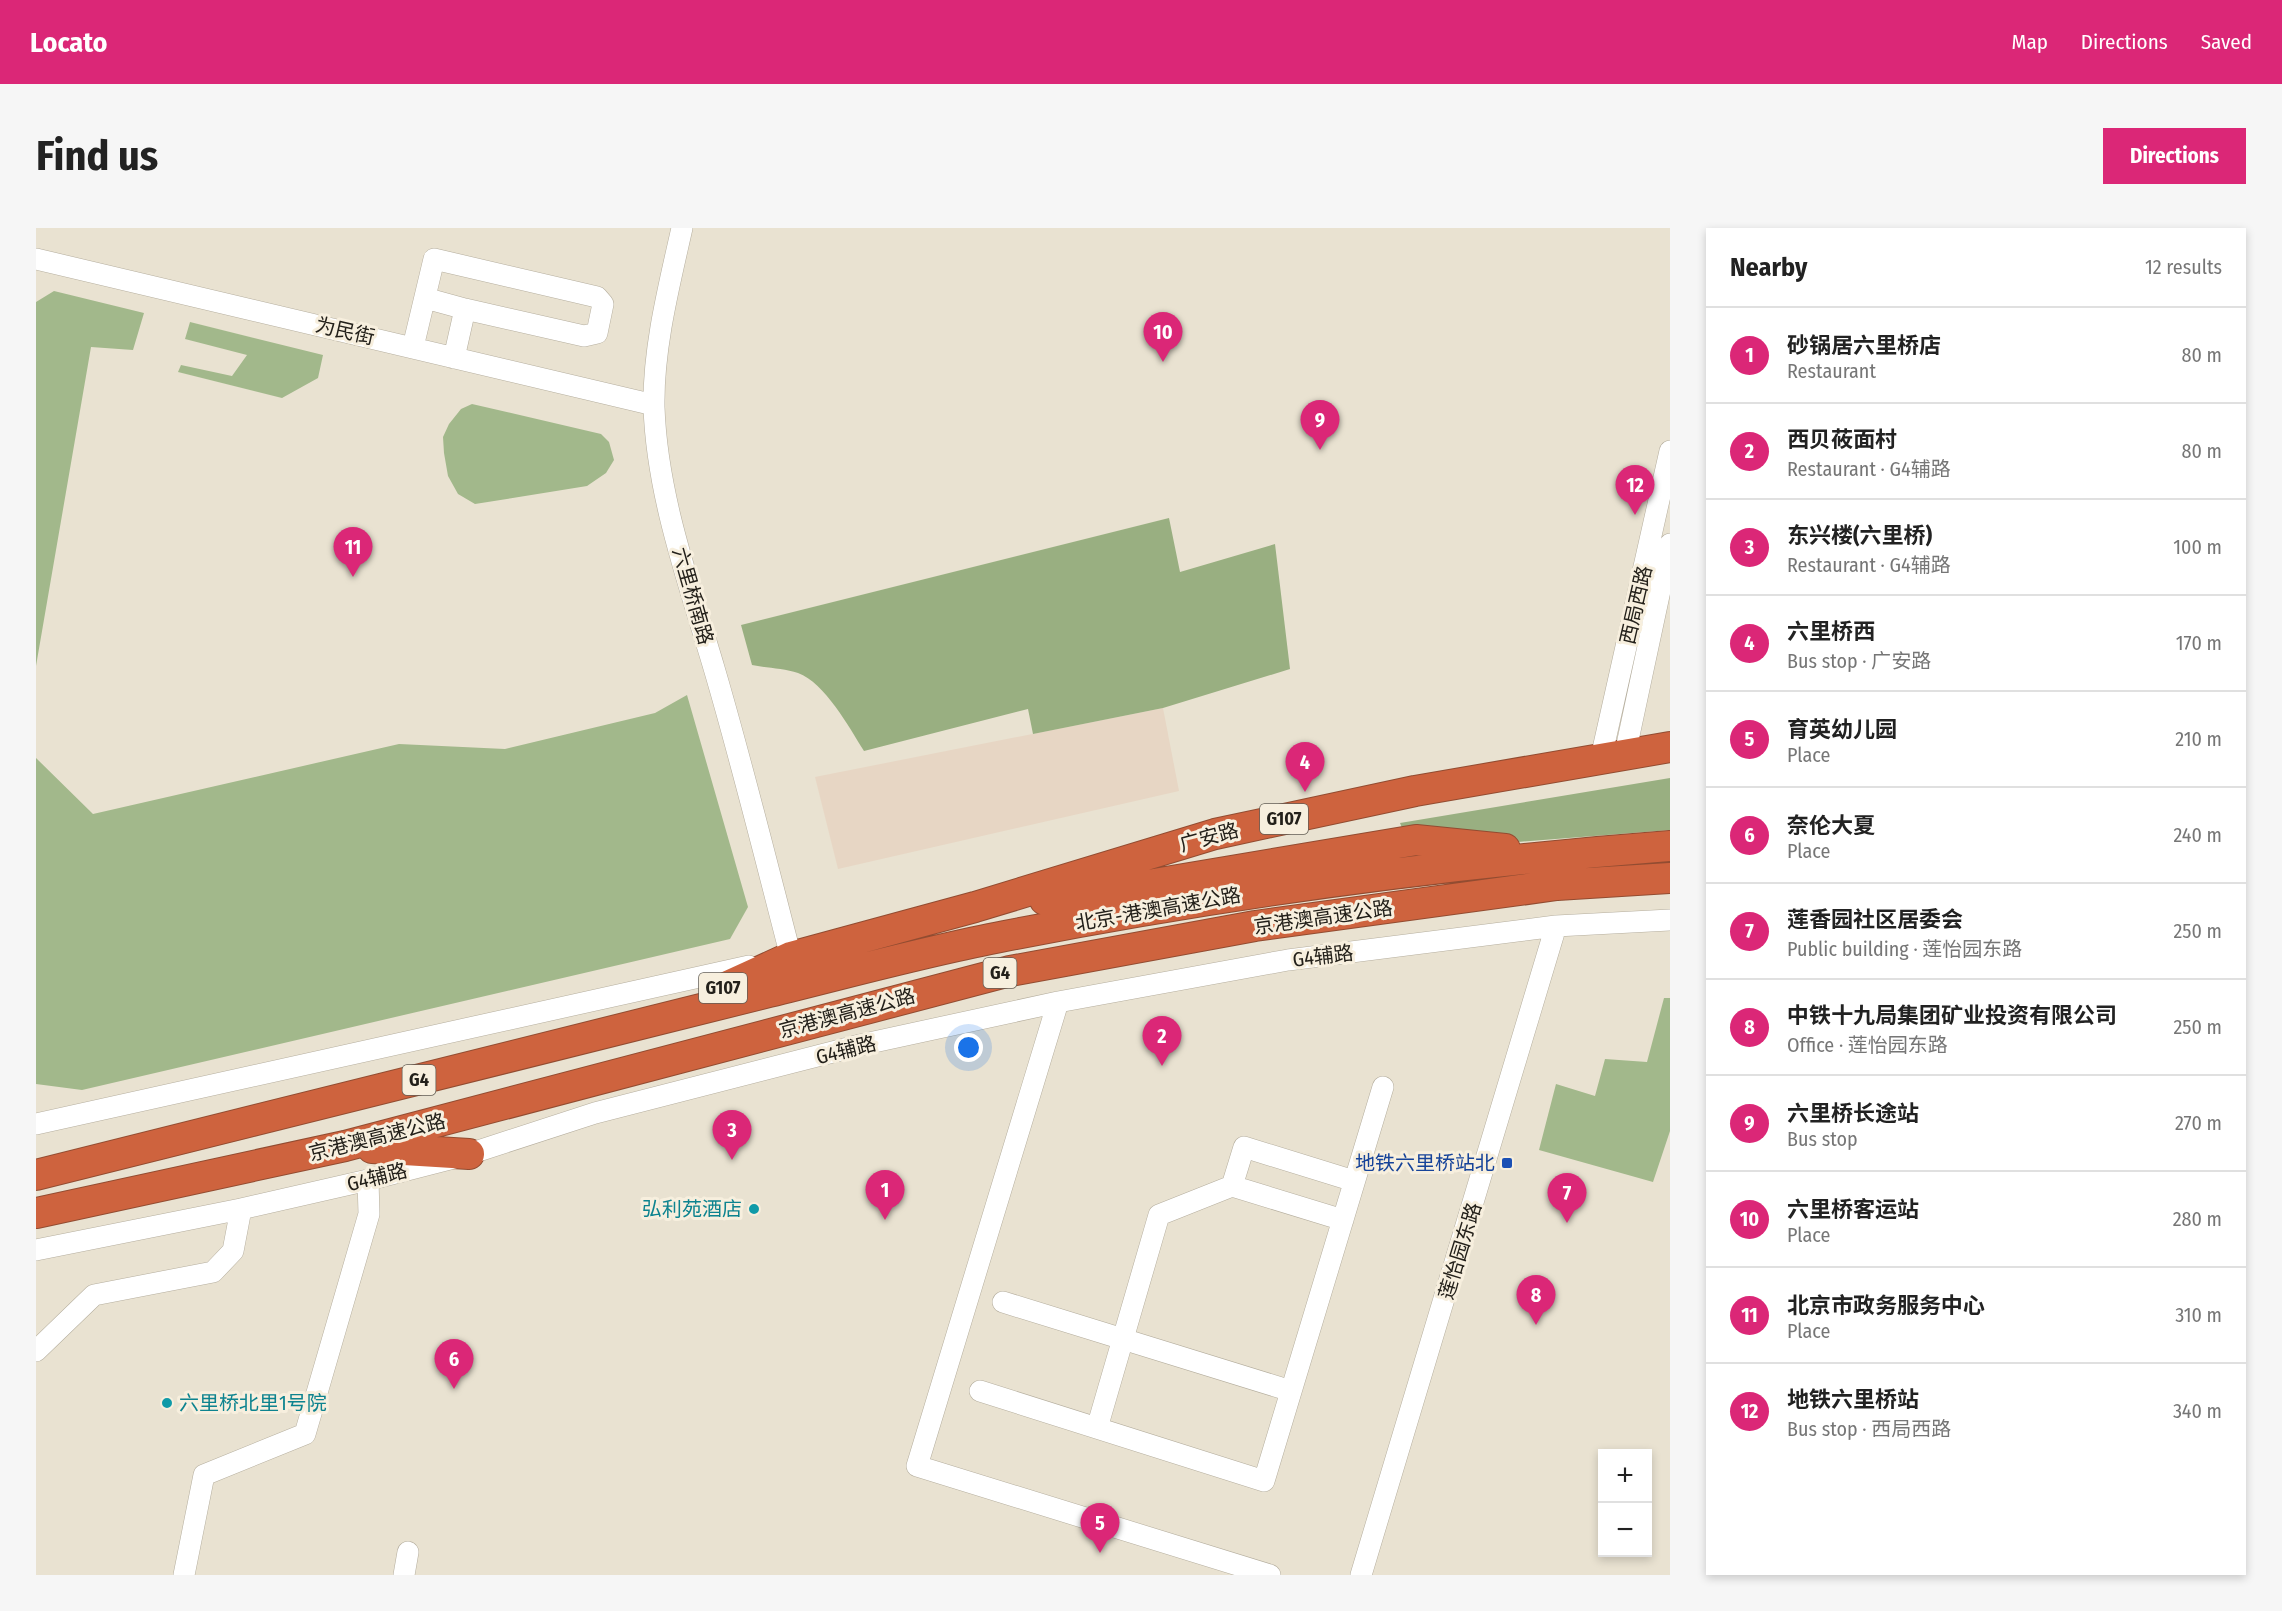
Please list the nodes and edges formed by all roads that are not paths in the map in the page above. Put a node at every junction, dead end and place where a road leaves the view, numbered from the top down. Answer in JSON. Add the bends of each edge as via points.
{"nodes":[{"id":1,"x":682,"y":228,"type":"edge"},
{"id":2,"x":36,"y":259,"type":"edge"},
{"id":3,"x":425,"y":298,"type":"junction"},
{"id":4,"x":465,"y":309,"type":"junction"},
{"id":5,"x":413,"y":347,"type":"junction"},
{"id":6,"x":454,"y":358,"type":"junction"},
{"id":7,"x":654,"y":405,"type":"junction"},
{"id":8,"x":1670,"y":452,"type":"edge"},
{"id":9,"x":1670,"y":544,"type":"edge"},
{"id":10,"x":1670,"y":747,"type":"edge"},
{"id":11,"x":1613,"y":756,"type":"junction"},
{"id":12,"x":1670,"y":846,"type":"edge"},
{"id":13,"x":1555,"y":855,"type":"junction"},
{"id":14,"x":1670,"y":878,"type":"edge"},
{"id":15,"x":975,"y":907,"type":"junction"},
{"id":16,"x":1670,"y":920,"type":"edge"},
{"id":17,"x":1556,"y":926,"type":"junction"},
{"id":18,"x":791,"y":957,"type":"junction"},
{"id":19,"x":1058,"y":1002,"type":"junction"},
{"id":20,"x":654,"y":1020,"type":"junction"},
{"id":21,"x":1383,"y":1087,"type":"dead end"},
{"id":22,"x":36,"y":1113,"type":"edge"},
{"id":23,"x":62,"y":1118,"type":"junction"},
{"id":24,"x":36,"y":1124,"type":"edge"},
{"id":25,"x":345,"y":1146,"type":"junction"},
{"id":26,"x":469,"y":1154,"type":"junction"},
{"id":27,"x":36,"y":1175,"type":"edge"},
{"id":28,"x":368,"y":1180,"type":"junction"},
{"id":29,"x":1354,"y":1182,"type":"junction"},
{"id":30,"x":1232,"y":1186,"type":"junction"},
{"id":31,"x":242,"y":1209,"type":"junction"},
{"id":32,"x":36,"y":1213,"type":"edge"},
{"id":33,"x":1343,"y":1220,"type":"junction"},
{"id":34,"x":36,"y":1250,"type":"edge"},
{"id":35,"x":1004,"y":1302,"type":"dead end"},
{"id":36,"x":1123,"y":1339,"type":"junction"},
{"id":37,"x":36,"y":1351,"type":"edge"},
{"id":38,"x":980,"y":1391,"type":"dead end"},
{"id":39,"x":1291,"y":1391,"type":"junction"},
{"id":40,"x":1097,"y":1428,"type":"junction"},
{"id":41,"x":408,"y":1552,"type":"dead end"},
{"id":42,"x":184,"y":1575,"type":"edge"},
{"id":43,"x":404,"y":1575,"type":"edge"},
{"id":44,"x":1270,"y":1575,"type":"edge"},
{"id":45,"x":1361,"y":1575,"type":"edge"}],
"edges":[{"from":1,"to":7,"type":"street","name":"六里桥南路","via":[[660,329]]},
{"from":2,"to":5,"type":"street","name":"为民街"},
{"from":3,"to":4,"type":"street"},
{"from":3,"to":4,"type":"street","via":[[434,259],[597,297],[603,304],[597,333],[584,336]]},
{"from":3,"to":5,"type":"street"},
{"from":4,"to":6,"type":"street"},
{"from":5,"to":6,"type":"street","name":"为民街"},
{"from":6,"to":7,"type":"street","name":"为民街"},
{"from":7,"to":18,"type":"street","name":"六里桥南路","via":[[669,508]]},
{"from":8,"to":11,"type":"street","name":"西局西路"},
{"from":9,"to":11,"type":"street","name":"西局西路"},
{"from":10,"to":11,"type":"highway","name":"广安路","number":"G107"},
{"from":11,"to":15,"type":"highway","name":"广安路","number":"G107","via":[[1415,791],[1215,834]]},
{"from":12,"to":13,"type":"highway","name":"北京-港澳高速公路","number":"G4"},
{"from":13,"to":15,"type":"highway","via":[[1416,840],[1077,897]]},
{"from":13,"to":20,"type":"highway","name":"北京-港澳高速公路","number":"G4","via":[[1250,893],[1002,936]]},
{"from":14,"to":25,"type":"highway","name":"京港澳高速公路","number":"G4","via":[[1557,885],[1255,926],[1010,970]]},
{"from":15,"to":18,"type":"highway","name":"广安路","number":"G107"},
{"from":16,"to":17,"type":"street","name":"G4辅路"},
{"from":17,"to":19,"type":"street","name":"G4辅路","via":[[1288,960]]},
{"from":17,"to":45,"type":"street","name":"莲怡园东路"},
{"from":18,"to":20,"type":"highway","number":"G107"},
{"from":18,"to":23,"type":"street"},
{"from":19,"to":26,"type":"street","name":"G4辅路","via":[[860,1046],[595,1113]]},
{"from":19,"to":44,"type":"street","via":[[917,1466]]},
{"from":20,"to":27,"type":"highway","number":"G4"},
{"from":21,"to":29,"type":"street"},
{"from":22,"to":23,"type":"street"},
{"from":23,"to":24,"type":"street"},
{"from":25,"to":26,"type":"highway"},
{"from":25,"to":32,"type":"highway","name":"京港澳高速公路","number":"G4"},
{"from":26,"to":28,"type":"street","name":"G4辅路"},
{"from":28,"to":31,"type":"street","name":"G4辅路"},
{"from":28,"to":42,"type":"street","via":[[369,1214],[305,1434],[204,1475]]},
{"from":29,"to":30,"type":"street","via":[[1244,1147]]},
{"from":29,"to":33,"type":"street"},
{"from":30,"to":33,"type":"street"},
{"from":30,"to":36,"type":"street","via":[[1159,1215]]},
{"from":31,"to":34,"type":"street","name":"G4辅路"},
{"from":31,"to":37,"type":"street","via":[[233,1251],[213,1272],[94,1294]]},
{"from":33,"to":39,"type":"street"},
{"from":35,"to":36,"type":"street"},
{"from":36,"to":39,"type":"street"},
{"from":36,"to":40,"type":"street"},
{"from":38,"to":40,"type":"street"},
{"from":39,"to":40,"type":"street","via":[[1264,1480]]},
{"from":41,"to":43,"type":"street"}]}
